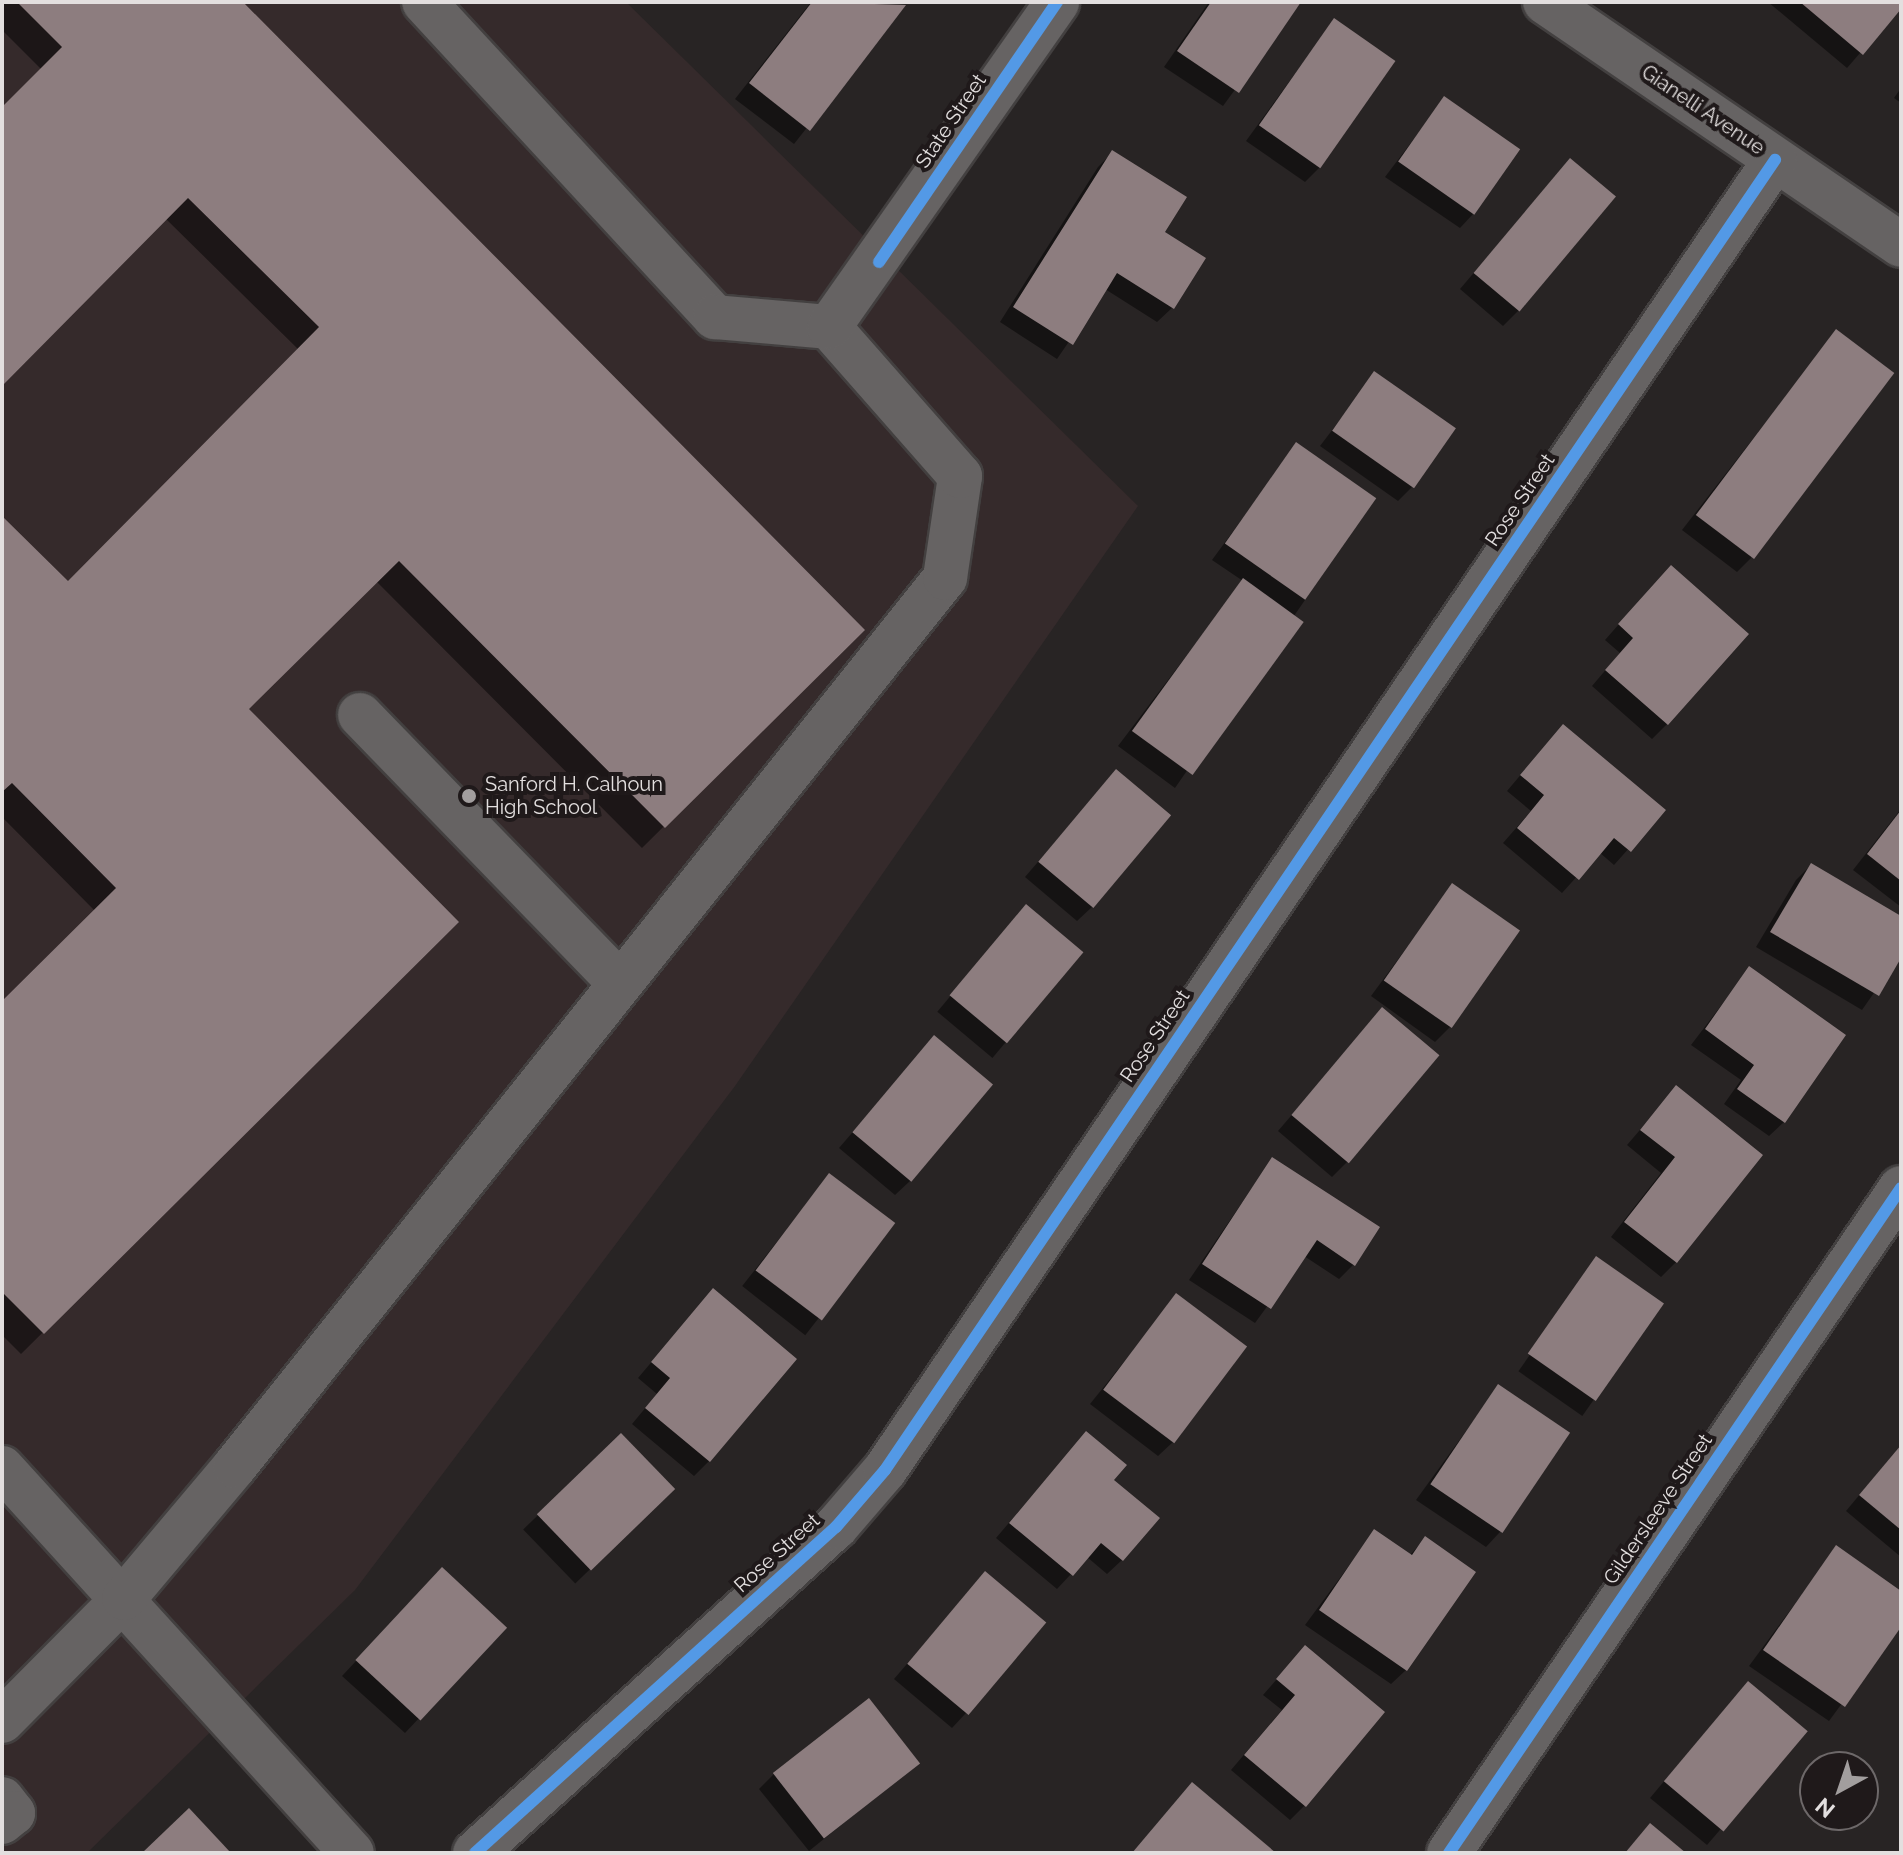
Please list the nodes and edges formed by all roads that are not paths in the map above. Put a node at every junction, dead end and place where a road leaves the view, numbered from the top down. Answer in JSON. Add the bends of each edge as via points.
{"nodes":[{"id":1,"x":424,"y":2,"type":"edge"},
{"id":2,"x":1057,"y":2,"type":"edge"},
{"id":3,"x":1545,"y":2,"type":"edge"},
{"id":4,"x":1775,"y":160,"type":"junction"},
{"id":5,"x":1901,"y":245,"type":"edge"},
{"id":6,"x":829,"y":327,"type":"junction"},
{"id":7,"x":360,"y":715,"type":"dead end"},
{"id":8,"x":620,"y":983,"type":"junction"},
{"id":9,"x":1901,"y":1188,"type":"edge"},
{"id":10,"x":2,"y":1468,"type":"edge"},
{"id":11,"x":124,"y":1598,"type":"junction"},
{"id":12,"x":2,"y":1721,"type":"edge"},
{"id":13,"x":2,"y":1799,"type":"edge"},
{"id":14,"x":2,"y":1822,"type":"edge"},
{"id":15,"x":352,"y":1853,"type":"edge"},
{"id":16,"x":475,"y":1853,"type":"edge"},
{"id":17,"x":1449,"y":1853,"type":"edge"}],
"edges":[{"from":1,"to":6,"type":"street","via":[[715,317]]},
{"from":2,"to":6,"type":"street","name":"State Street"},
{"from":3,"to":4,"type":"street","name":"Gianelli Avenue"},
{"from":4,"to":5,"type":"street","name":"Gianelli Avenue"},
{"from":4,"to":16,"type":"street","name":"Rose Street","via":[[885,1470],[836,1527]]},
{"from":6,"to":8,"type":"street","via":[[960,476],[945,578]]},
{"from":7,"to":8,"type":"street"},
{"from":8,"to":11,"type":"street"},
{"from":9,"to":17,"type":"street","name":"Gildersleeve Street"},
{"from":10,"to":11,"type":"street"},
{"from":11,"to":12,"type":"street"},
{"from":11,"to":15,"type":"street"},
{"from":13,"to":14,"type":"street","via":[[13,1813]]}]}
